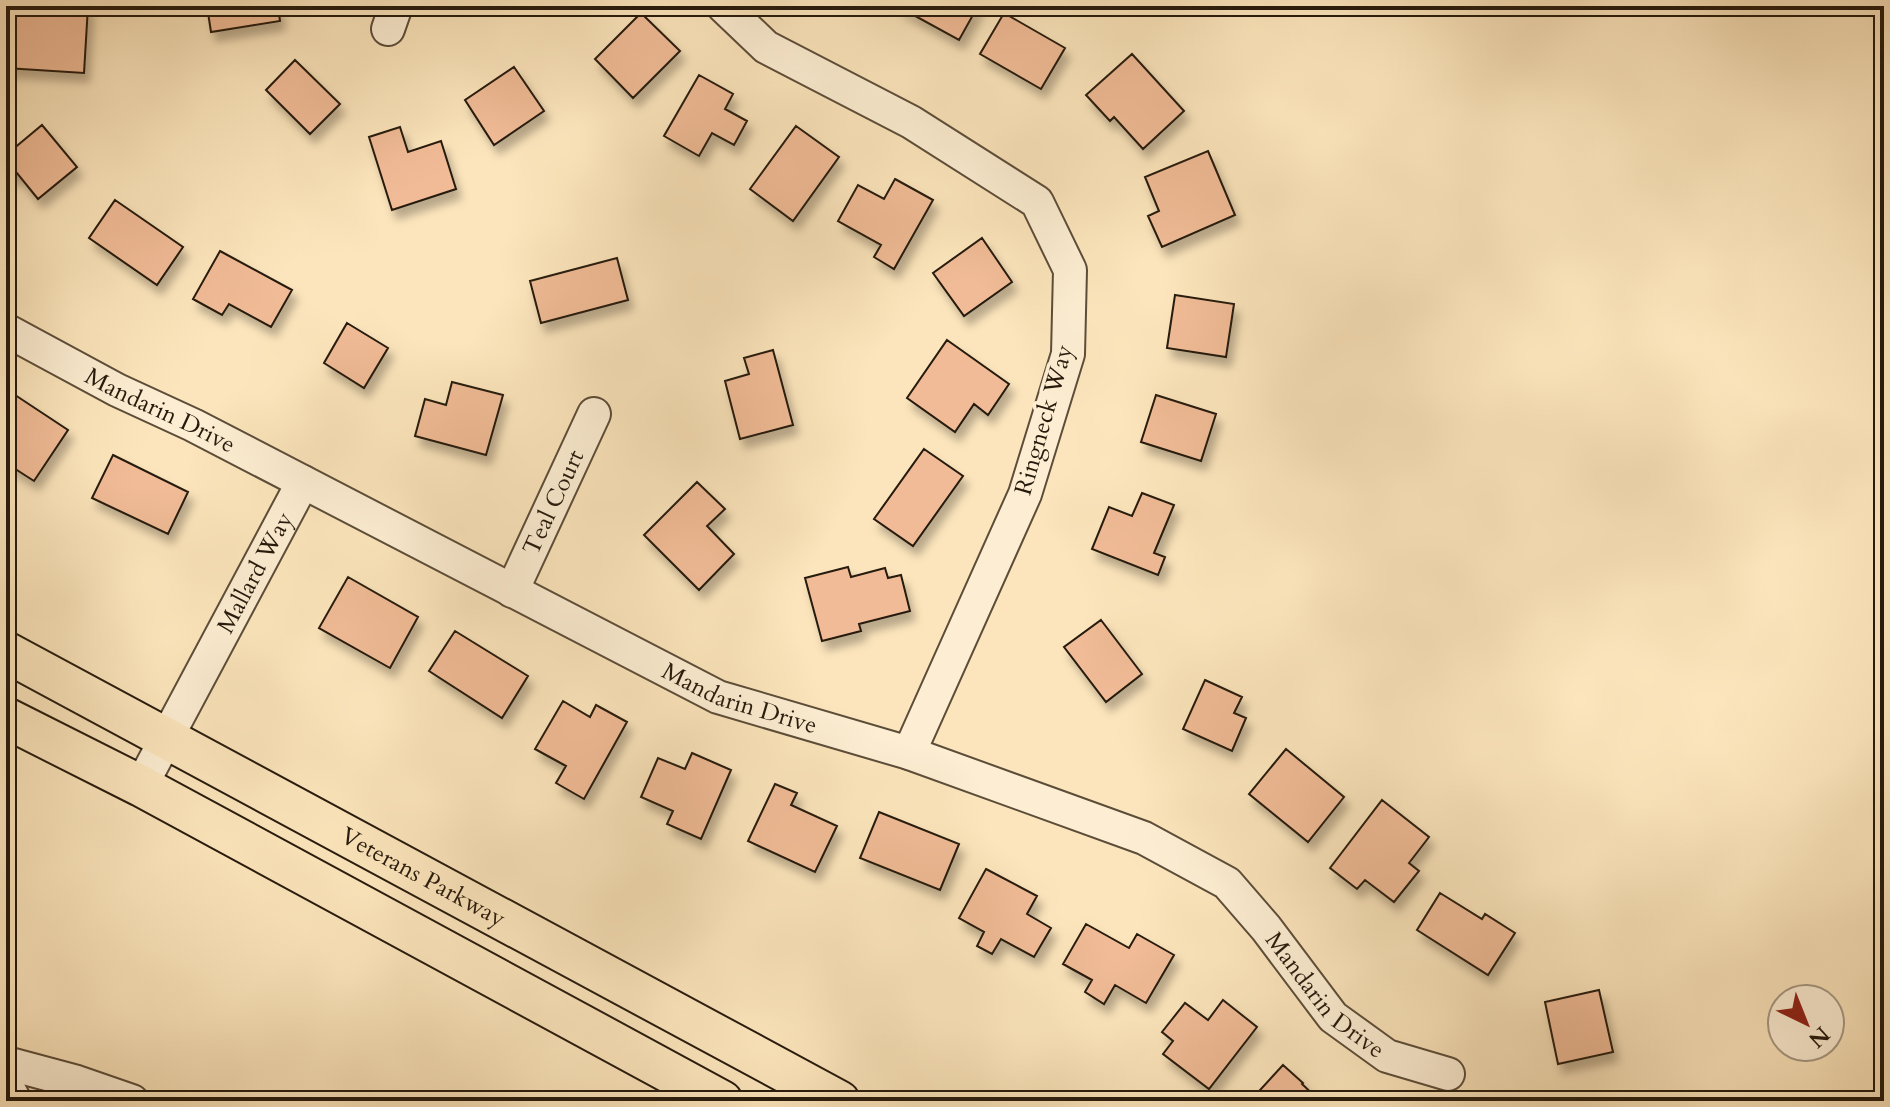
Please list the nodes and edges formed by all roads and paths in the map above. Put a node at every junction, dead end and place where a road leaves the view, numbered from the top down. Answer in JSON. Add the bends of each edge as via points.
{"nodes":[{"id":1,"x":723,"y":6,"type":"edge"},
{"id":2,"x":6,"y":330,"type":"edge"},
{"id":3,"x":594,"y":414,"type":"dead end"},
{"id":4,"x":303,"y":482,"type":"junction"},
{"id":5,"x":512,"y":591,"type":"junction"},
{"id":6,"x":6,"y":652,"type":"edge"},
{"id":7,"x":6,"y":718,"type":"edge"},
{"id":8,"x":166,"y":736,"type":"junction"},
{"id":9,"x":909,"y":753,"type":"junction"},
{"id":10,"x":141,"y":786,"type":"junction"},
{"id":11,"x":6,"y":1063,"type":"edge"},
{"id":12,"x":1448,"y":1074,"type":"dead end"},
{"id":13,"x":6,"y":1084,"type":"edge"},
{"id":14,"x":15,"y":1101,"type":"edge"},
{"id":15,"x":132,"y":1101,"type":"edge"},
{"id":16,"x":722,"y":1101,"type":"edge"},
{"id":17,"x":839,"y":1101,"type":"edge"}],
"edges":[{"from":1,"to":9,"type":"street","name":"Ringneck Way","via":[[766,47],[911,122],[1037,202],[1070,270],[1068,354],[1025,494]]},
{"from":2,"to":4,"type":"street","name":"Mandarin Drive"},
{"from":3,"to":5,"type":"street","name":"Teal Court"},
{"from":4,"to":5,"type":"street","name":"Mandarin Drive"},
{"from":4,"to":8,"type":"street","name":"Mallard Way"},
{"from":5,"to":9,"type":"street","name":"Mandarin Drive","via":[[718,697]]},
{"from":6,"to":8,"type":"main road","name":"Veterans Parkway"},
{"from":7,"to":10,"type":"main road"},
{"from":8,"to":10,"type":"street","name":"Mallard Way"},
{"from":8,"to":17,"type":"main road","name":"Veterans Parkway"},
{"from":9,"to":12,"type":"street","name":"Mandarin Drive","via":[[1144,838],[1227,883],[1333,1017],[1387,1056]]},
{"from":10,"to":16,"type":"main road"},
{"from":11,"to":15,"type":"street"},
{"from":13,"to":14,"type":"street"}]}
